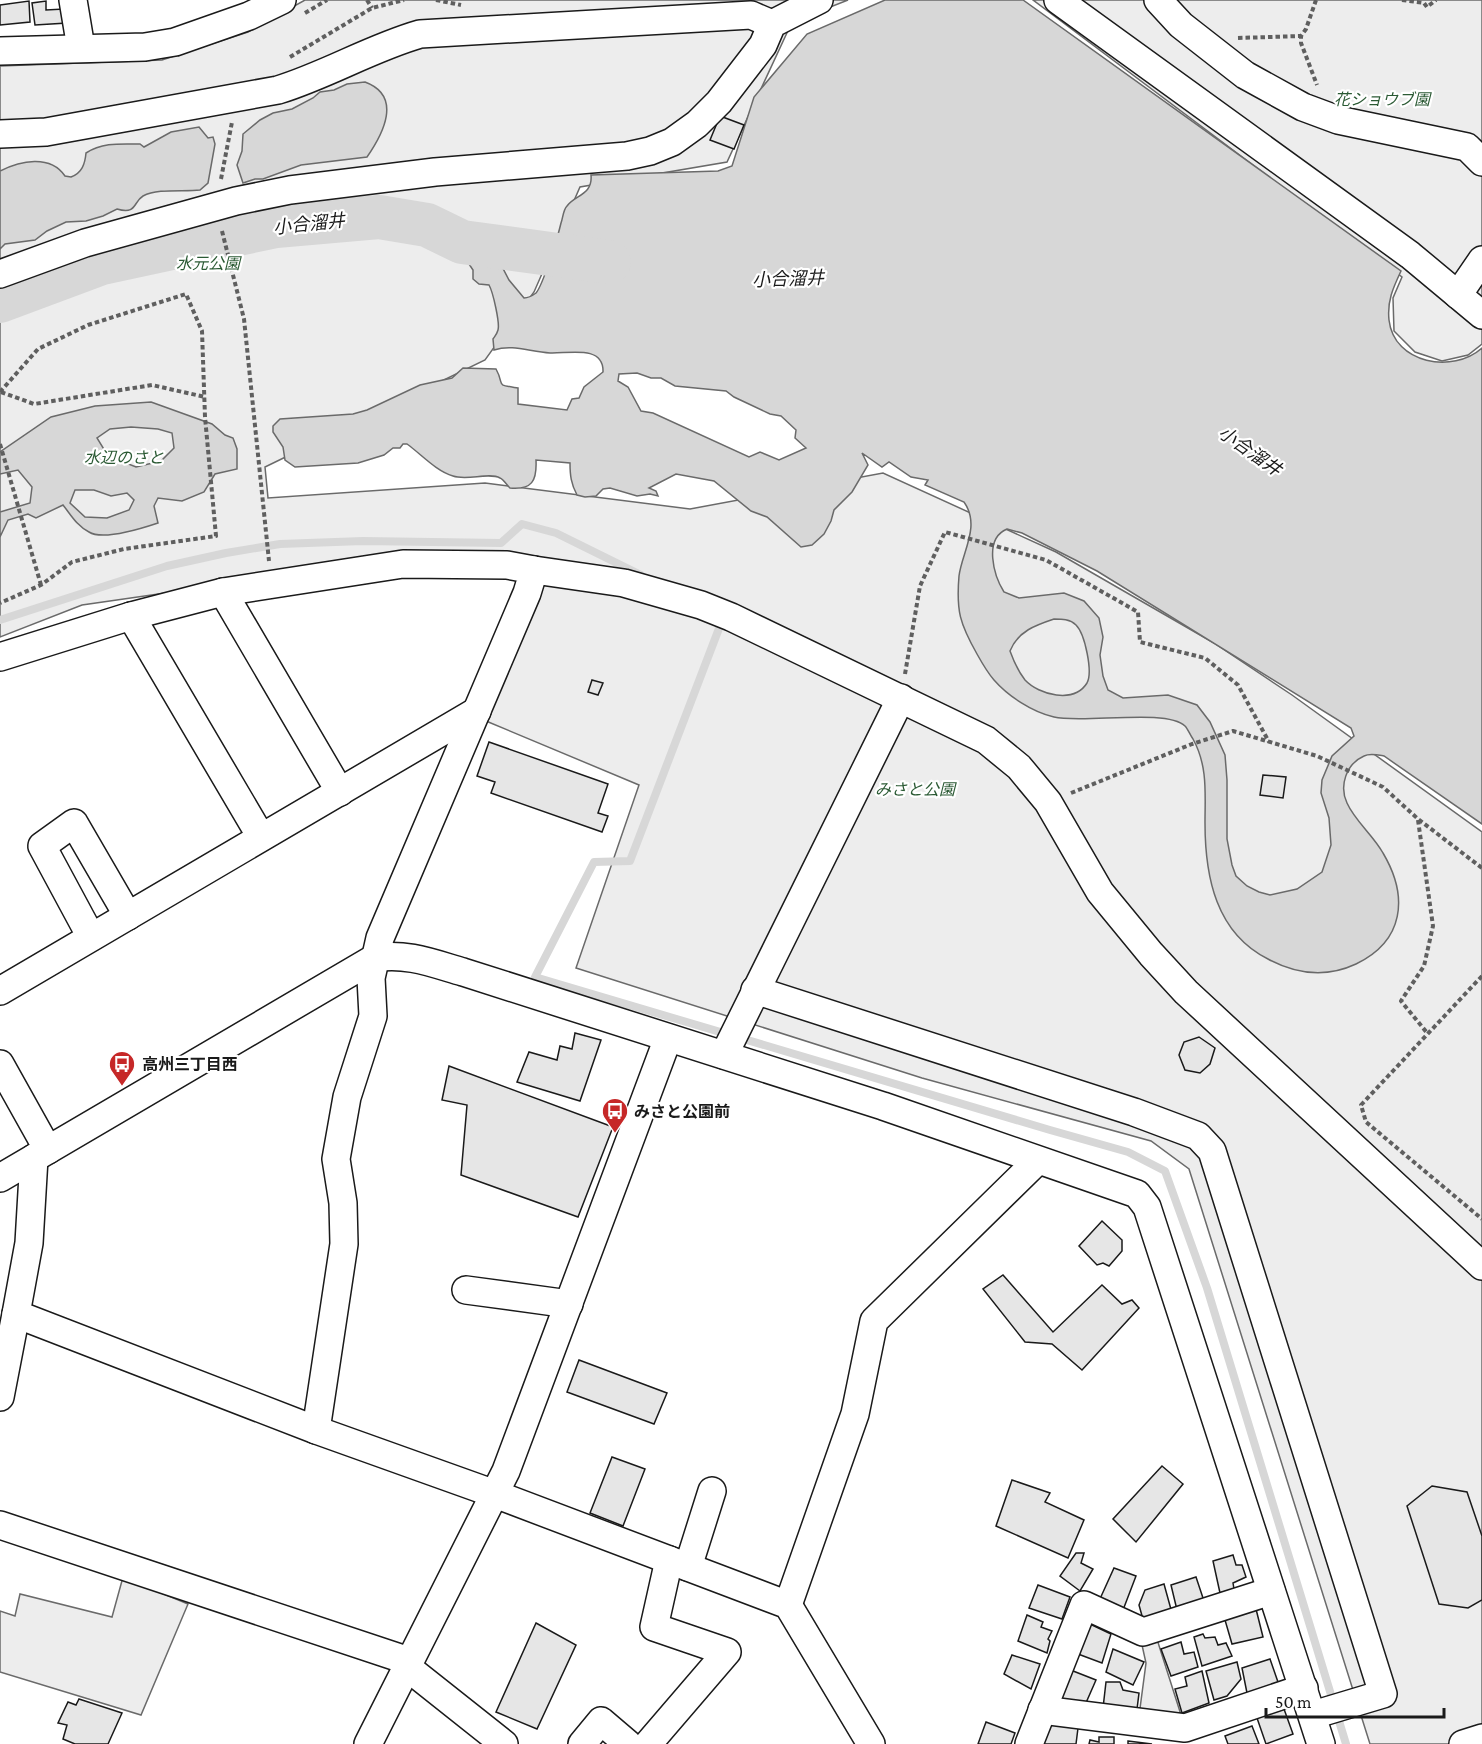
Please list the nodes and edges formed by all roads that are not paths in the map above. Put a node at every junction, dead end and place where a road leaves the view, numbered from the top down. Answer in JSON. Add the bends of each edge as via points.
{"nodes":[{"id":1,"x":73,"y":0,"type":"edge"},
{"id":2,"x":282,"y":0,"type":"edge"},
{"id":3,"x":819,"y":0,"type":"edge"},
{"id":4,"x":1058,"y":0,"type":"edge"},
{"id":5,"x":1158,"y":0,"type":"edge"},
{"id":6,"x":772,"y":24,"type":"junction"},
{"id":7,"x":81,"y":48,"type":"junction"},
{"id":8,"x":0,"y":51,"type":"edge"},
{"id":9,"x":0,"y":134,"type":"edge"},
{"id":10,"x":1482,"y":162,"type":"edge"},
{"id":11,"x":1482,"y":260,"type":"edge"},
{"id":12,"x":0,"y":274,"type":"edge"},
{"id":13,"x":1458,"y":295,"type":"junction"},
{"id":14,"x":1482,"y":315,"type":"edge"},
{"id":15,"x":534,"y":570,"type":"junction"},
{"id":16,"x":224,"y":592,"type":"junction"},
{"id":17,"x":131,"y":616,"type":"junction"},
{"id":18,"x":0,"y":657,"type":"edge"},
{"id":19,"x":901,"y":698,"type":"junction"},
{"id":20,"x":477,"y":711,"type":"junction"},
{"id":21,"x":340,"y":792,"type":"junction"},
{"id":22,"x":261,"y":837,"type":"junction"},
{"id":23,"x":128,"y":916,"type":"junction"},
{"id":24,"x":92,"y":937,"type":"junction"},
{"id":25,"x":375,"y":957,"type":"junction"},
{"id":26,"x":755,"y":990,"type":"junction"},
{"id":27,"x":0,"y":991,"type":"edge"},
{"id":28,"x":668,"y":1038,"type":"junction"},
{"id":29,"x":724,"y":1055,"type":"junction"},
{"id":30,"x":0,"y":1064,"type":"edge"},
{"id":31,"x":41,"y":1154,"type":"junction"},
{"id":32,"x":1037,"y":1161,"type":"junction"},
{"id":33,"x":0,"y":1178,"type":"edge"},
{"id":34,"x":1482,"y":1266,"type":"edge"},
{"id":35,"x":465,"y":1290,"type":"dead end"},
{"id":36,"x":569,"y":1304,"type":"junction"},
{"id":37,"x":16,"y":1314,"type":"junction"},
{"id":38,"x":0,"y":1397,"type":"edge"},
{"id":39,"x":316,"y":1430,"type":"junction"},
{"id":40,"x":712,"y":1491,"type":"dead end"},
{"id":41,"x":495,"y":1494,"type":"junction"},
{"id":42,"x":0,"y":1525,"type":"edge"},
{"id":43,"x":679,"y":1564,"type":"junction"},
{"id":44,"x":1271,"y":1591,"type":"junction"},
{"id":45,"x":788,"y":1605,"type":"junction"},
{"id":46,"x":408,"y":1664,"type":"junction"},
{"id":47,"x":1304,"y":1688,"type":"junction"},
{"id":48,"x":1042,"y":1710,"type":"junction"},
{"id":49,"x":1313,"y":1715,"type":"junction"},
{"id":50,"x":1482,"y":1737,"type":"edge"},
{"id":51,"x":490,"y":1739,"type":"edge"},
{"id":52,"x":368,"y":1744,"type":"edge"},
{"id":53,"x":582,"y":1744,"type":"edge"},
{"id":54,"x":628,"y":1744,"type":"edge"},
{"id":55,"x":648,"y":1744,"type":"edge"},
{"id":56,"x":871,"y":1744,"type":"edge"},
{"id":57,"x":1029,"y":1744,"type":"edge"},
{"id":58,"x":1321,"y":1744,"type":"edge"},
{"id":59,"x":1463,"y":1744,"type":"edge"}],
"edges":[{"from":1,"to":7,"type":"street"},
{"from":2,"to":7,"type":"street","via":[[175,42],[145,47]]},
{"from":3,"to":6,"type":"street"},
{"from":4,"to":13,"type":"street","via":[[1410,255]]},
{"from":5,"to":10,"type":"street","via":[[1181,25],[1245,75],[1303,107],[1338,120],[1467,147]]},
{"from":6,"to":9,"type":"street","via":[[751,15],[420,34],[278,90],[46,132]]},
{"from":6,"to":12,"type":"street","via":[[763,45],[719,102],[672,142],[650,151],[435,171],[290,190],[85,243]]},
{"from":7,"to":8,"type":"street"},
{"from":11,"to":13,"type":"street"},
{"from":13,"to":14,"type":"street"},
{"from":15,"to":16,"type":"street","via":[[507,565],[402,564]]},
{"from":15,"to":19,"type":"street","via":[[624,583],[701,605]]},
{"from":15,"to":20,"type":"street"},
{"from":16,"to":17,"type":"street"},
{"from":16,"to":21,"type":"street"},
{"from":17,"to":18,"type":"street"},
{"from":17,"to":22,"type":"street"},
{"from":19,"to":26,"type":"street"},
{"from":19,"to":34,"type":"street","via":[[986,740],[1019,767],[1048,802],[1100,892],[1150,954]]},
{"from":20,"to":21,"type":"street"},
{"from":20,"to":25,"type":"street"},
{"from":21,"to":22,"type":"street"},
{"from":22,"to":23,"type":"street"},
{"from":23,"to":24,"type":"street"},
{"from":23,"to":24,"type":"street","via":[[74,823],[42,846]]},
{"from":24,"to":27,"type":"street"},
{"from":25,"to":28,"type":"street","via":[[420,960]]},
{"from":25,"to":31,"type":"street"},
{"from":25,"to":39,"type":"street","via":[[371,978],[373,1016],[347,1097],[336,1159],[344,1244]]},
{"from":26,"to":29,"type":"street"},
{"from":26,"to":49,"type":"street","via":[[1134,1112],[1198,1136],[1212,1151],[1383,1694]]},
{"from":28,"to":29,"type":"street"},
{"from":28,"to":36,"type":"street"},
{"from":29,"to":32,"type":"street"},
{"from":30,"to":31,"type":"street"},
{"from":31,"to":33,"type":"street"},
{"from":31,"to":37,"type":"street"},
{"from":32,"to":44,"type":"street","via":[[1137,1194],[1147,1207]]},
{"from":32,"to":45,"type":"street","via":[[874,1321],[855,1414]]},
{"from":35,"to":36,"type":"street"},
{"from":36,"to":41,"type":"street"},
{"from":37,"to":38,"type":"street"},
{"from":37,"to":39,"type":"street"},
{"from":39,"to":41,"type":"street"},
{"from":40,"to":43,"type":"street"},
{"from":41,"to":43,"type":"street"},
{"from":41,"to":46,"type":"street"},
{"from":42,"to":46,"type":"street"},
{"from":43,"to":45,"type":"street"},
{"from":43,"to":55,"type":"street","via":[[654,1627],[727,1652]]},
{"from":44,"to":47,"type":"street"},
{"from":44,"to":48,"type":"street","via":[[1143,1632],[1084,1605]]},
{"from":45,"to":56,"type":"street"},
{"from":46,"to":51,"type":"street"},
{"from":46,"to":52,"type":"street"},
{"from":47,"to":48,"type":"street","via":[[1185,1728]]},
{"from":47,"to":49,"type":"street"},
{"from":48,"to":57,"type":"street"},
{"from":49,"to":58,"type":"street"},
{"from":50,"to":59,"type":"street"},
{"from":53,"to":54,"type":"street","via":[[601,1721]]}]}
